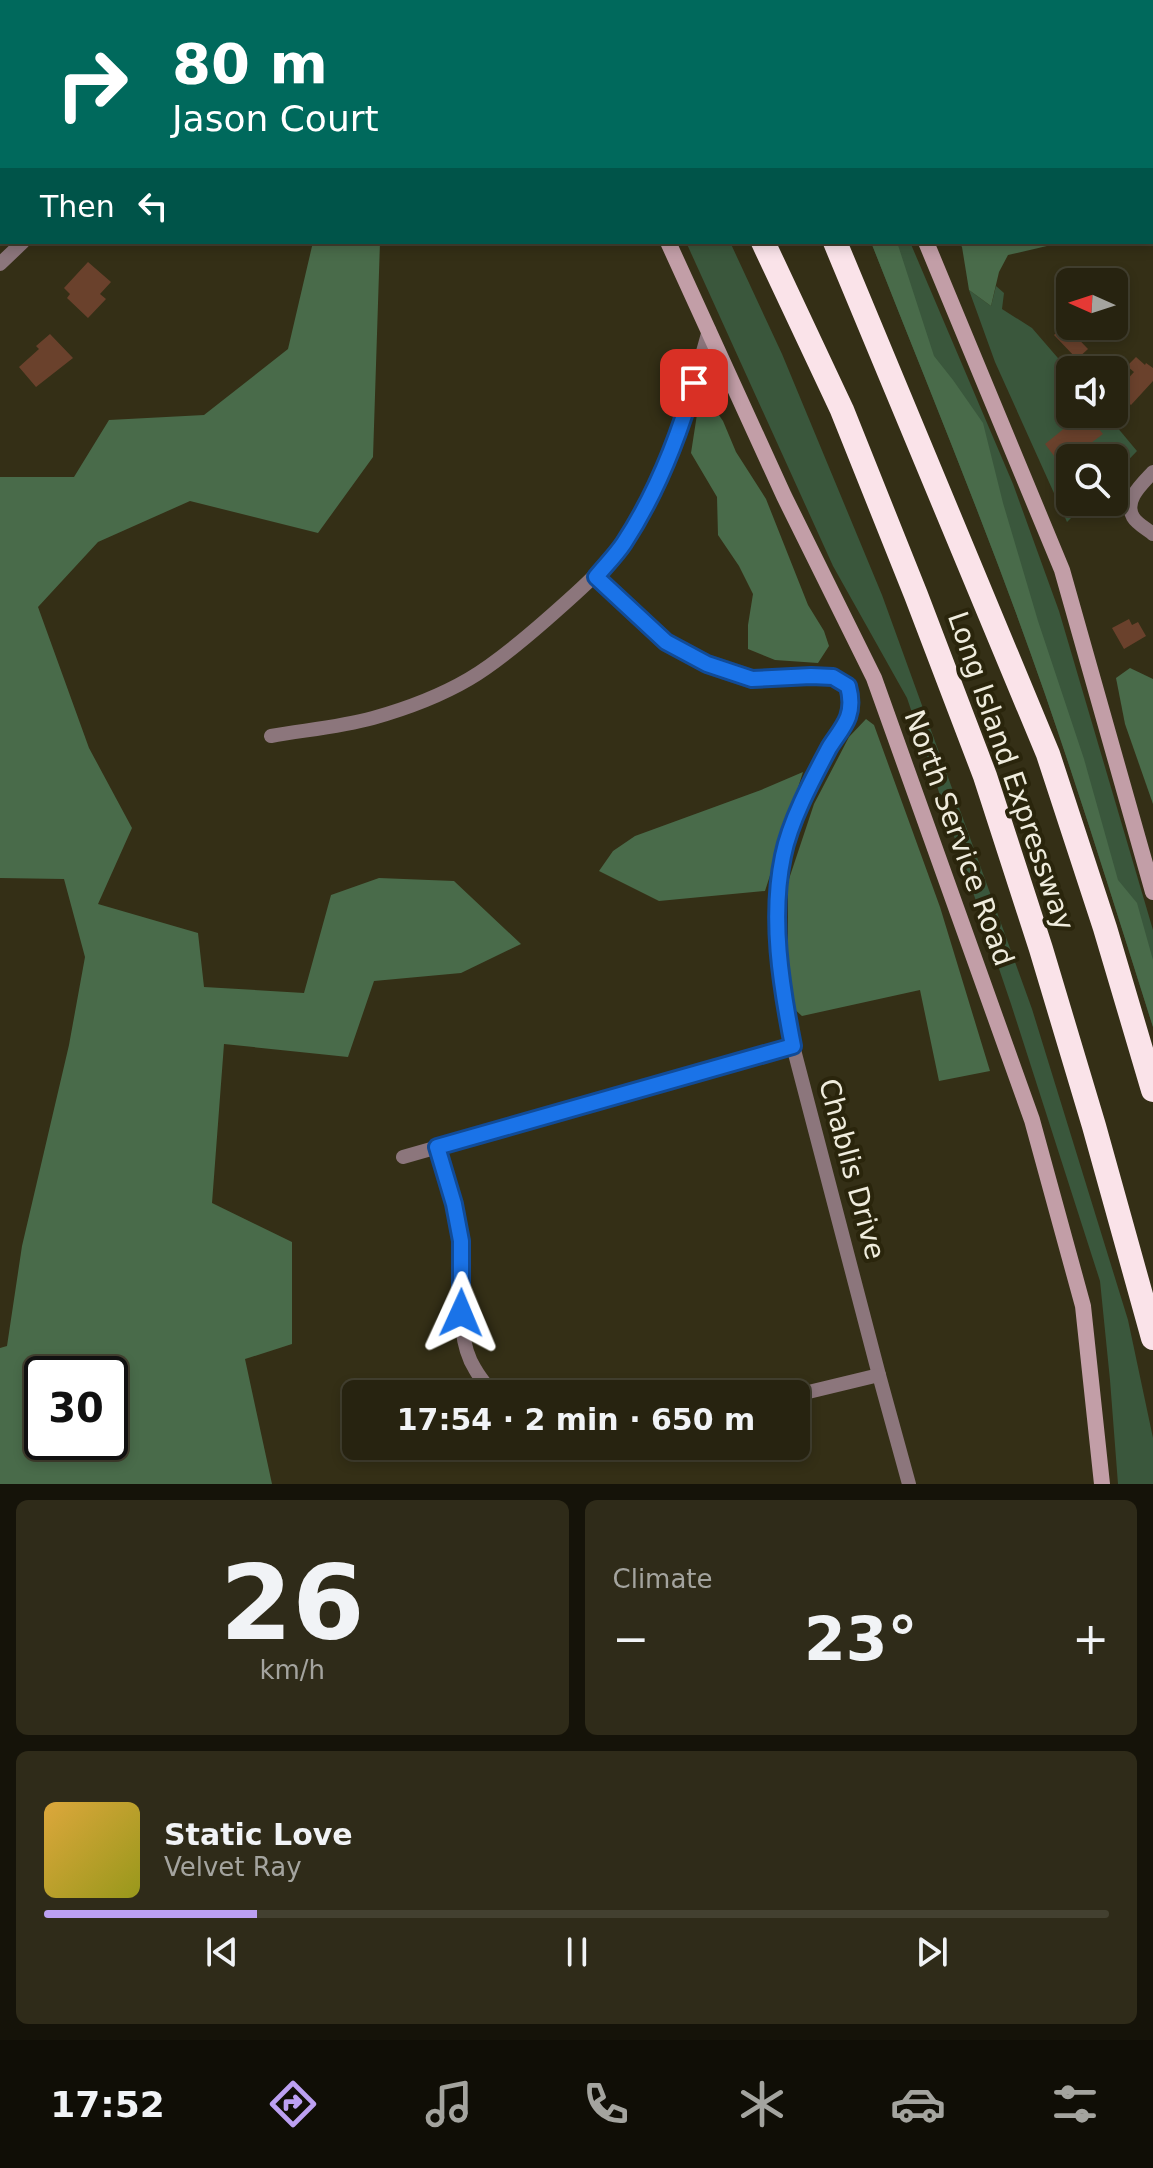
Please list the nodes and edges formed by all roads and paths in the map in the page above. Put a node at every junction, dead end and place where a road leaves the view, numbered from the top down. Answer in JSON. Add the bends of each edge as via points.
{"nodes":[{"id":1,"x":21,"y":244,"type":"edge"},
{"id":2,"x":669,"y":244,"type":"edge"},
{"id":3,"x":748,"y":244,"type":"edge"},
{"id":4,"x":764,"y":244,"type":"edge"},
{"id":5,"x":836,"y":244,"type":"edge"},
{"id":6,"x":852,"y":244,"type":"edge"},
{"id":7,"x":927,"y":244,"type":"edge"},
{"id":8,"x":0,"y":264,"type":"edge"},
{"id":9,"x":866,"y":313,"type":"junction"},
{"id":10,"x":709,"y":330,"type":"junction"},
{"id":11,"x":842,"y":410,"type":"junction"},
{"id":12,"x":1153,"y":472,"type":"edge"},
{"id":13,"x":1153,"y":534,"type":"edge"},
{"id":14,"x":596,"y":577,"type":"junction"},
{"id":15,"x":271,"y":736,"type":"dead end"},
{"id":16,"x":1153,"y":892,"type":"edge"},
{"id":17,"x":793,"y":1046,"type":"junction"},
{"id":18,"x":1153,"y":1090,"type":"edge"},
{"id":19,"x":437,"y":1147,"type":"junction"},
{"id":20,"x":403,"y":1157,"type":"dead end"},
{"id":21,"x":1153,"y":1338,"type":"edge"},
{"id":22,"x":879,"y":1375,"type":"junction"},
{"id":23,"x":483,"y":1380,"type":"edge"},
{"id":24,"x":810,"y":1392,"type":"edge"},
{"id":25,"x":909,"y":1484,"type":"edge"},
{"id":26,"x":1102,"y":1484,"type":"edge"}],
"edges":[{"from":1,"to":8,"type":"street"},
{"from":2,"to":10,"type":"main road","name":"North Service Road"},
{"from":3,"to":11,"type":"highway"},
{"from":4,"to":11,"type":"highway","name":"Long Island Expressway"},
{"from":5,"to":9,"type":"highway","name":"Long Island Expressway"},
{"from":6,"to":9,"type":"highway"},
{"from":7,"to":16,"type":"main road","via":[[1062,570]]},
{"from":9,"to":18,"type":"highway","name":"Long Island Expressway","via":[[1048,754]]},
{"from":10,"to":14,"type":"street","via":[[665,465],[622,546]]},
{"from":10,"to":26,"type":"main road","name":"North Service Road","via":[[874,678],[1032,1120],[1083,1306]]},
{"from":11,"to":21,"type":"highway","name":"Long Island Expressway","via":[[985,776],[1072,1052]]},
{"from":12,"to":13,"type":"street","via":[[1133,494],[1130,509],[1133,519]]},
{"from":14,"to":15,"type":"street","via":[[520,643],[468,679],[419,703],[371,719]]},
{"from":14,"to":17,"type":"street","name":"Chablis Drive","via":[[666,642],[707,664],[752,679],[833,677],[848,686],[849,716],[783,855],[778,948]]},
{"from":17,"to":19,"type":"street"},
{"from":17,"to":22,"type":"street","name":"Chablis Drive"},
{"from":19,"to":20,"type":"street"},
{"from":19,"to":23,"type":"street","via":[[461,1241],[464,1336]]},
{"from":22,"to":24,"type":"street"},
{"from":22,"to":25,"type":"street","name":"Chablis Drive"}]}
